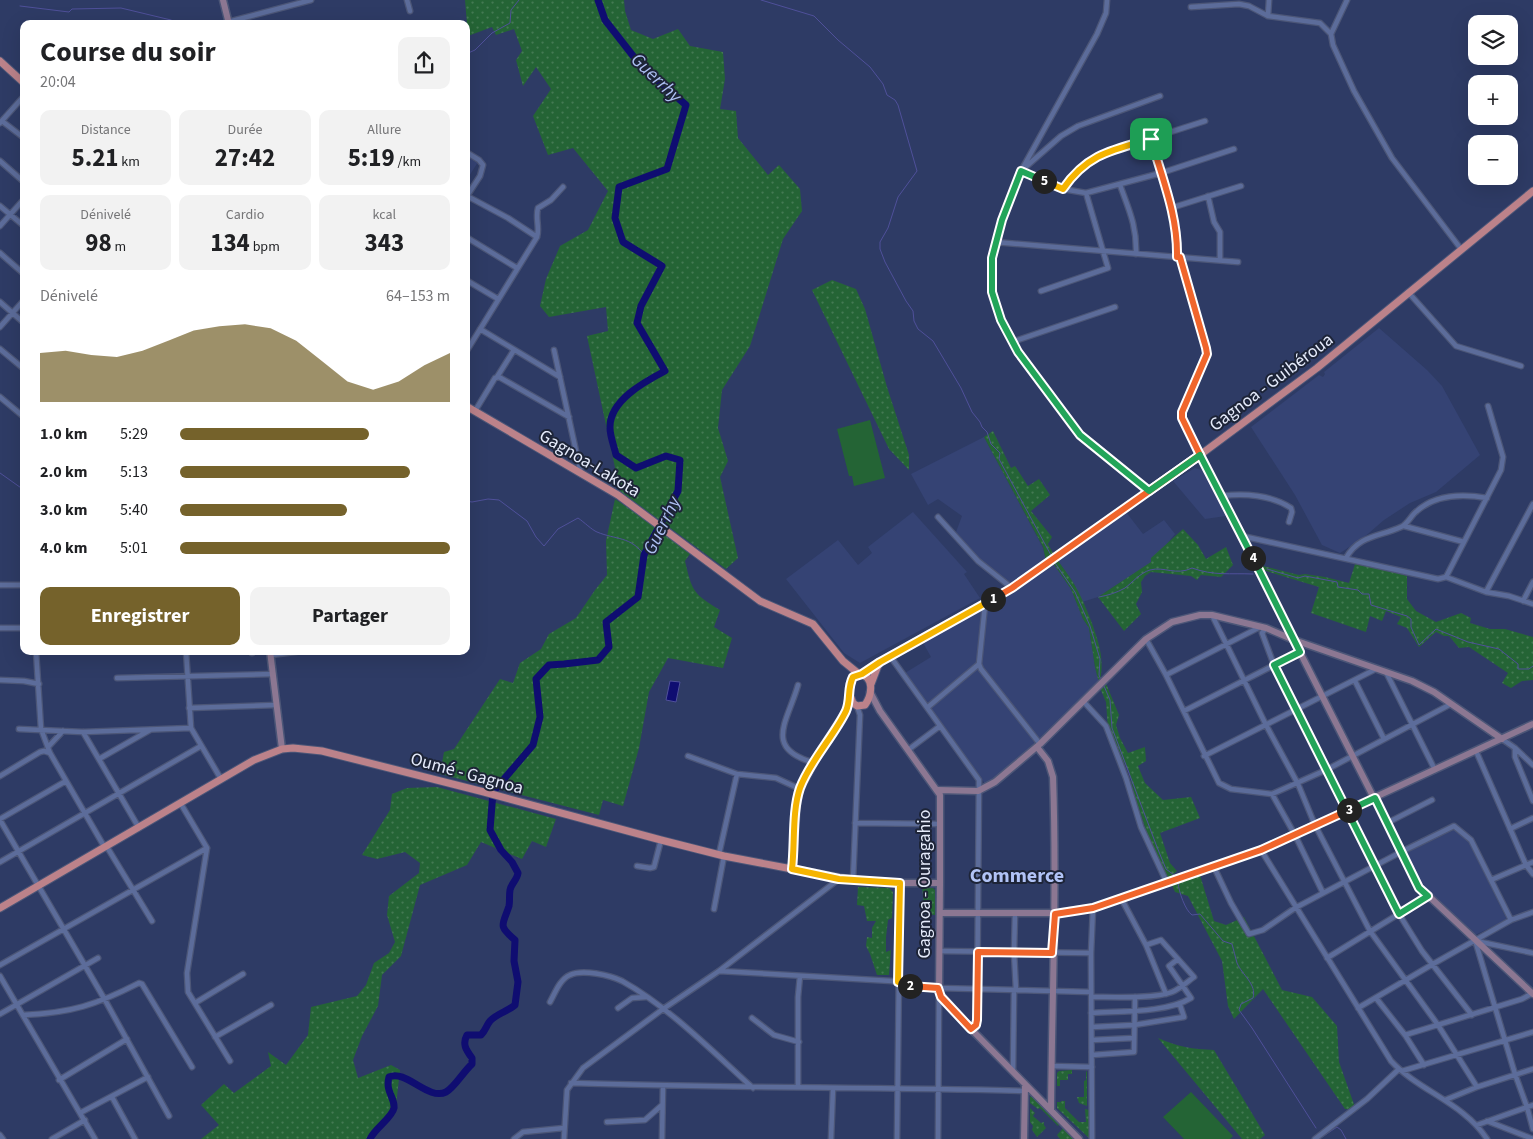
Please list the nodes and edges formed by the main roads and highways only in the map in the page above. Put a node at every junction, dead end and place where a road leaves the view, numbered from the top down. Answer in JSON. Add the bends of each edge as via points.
{"nodes":[{"id":1,"x":1,"y":63,"type":"edge"},
{"id":2,"x":20,"y":80,"type":"edge"},
{"id":3,"x":1533,"y":191,"type":"edge"},
{"id":4,"x":470,"y":408,"type":"edge"},
{"id":5,"x":838,"y":655,"type":"junction"},
{"id":6,"x":879,"y":663,"type":"junction"},
{"id":7,"x":860,"y":674,"type":"junction"},
{"id":8,"x":871,"y":684,"type":"junction"},
{"id":9,"x":850,"y":692,"type":"junction"},
{"id":10,"x":862,"y":706,"type":"junction"},
{"id":11,"x":846,"y":711,"type":"junction"},
{"id":12,"x":0,"y":908,"type":"edge"}],
"edges":[{"from":1,"to":2,"type":"main road"},
{"from":3,"to":6,"type":"main road","name":"Gagnoa - Guibéroua","via":[[1303,379],[1200,455],[1012,588]]},
{"from":4,"to":5,"type":"main road","name":"Gagnoa-Lakota","via":[[618,495],[760,601],[813,624]]},
{"from":5,"to":7,"type":"main road","name":"Gagnoa-Lakota"},
{"from":5,"to":9,"type":"main road","name":"Gagnoa-Lakota","via":[[847,670]]},
{"from":6,"to":7,"type":"main road","name":"Gagnoa - Guibéroua"},
{"from":6,"to":8,"type":"main road"},
{"from":7,"to":8,"type":"main road"},
{"from":7,"to":9,"type":"main road","via":[[852,679]]},
{"from":8,"to":10,"type":"main road"},
{"from":9,"to":10,"type":"main road","via":[[852,702]]},
{"from":9,"to":11,"type":"main road"},
{"from":10,"to":11,"type":"main road"},
{"from":11,"to":12,"type":"main road","name":"Oumé - Gagnoa","via":[[800,789],[792,869],[661,840],[322,751],[293,748],[254,760]]}]}
